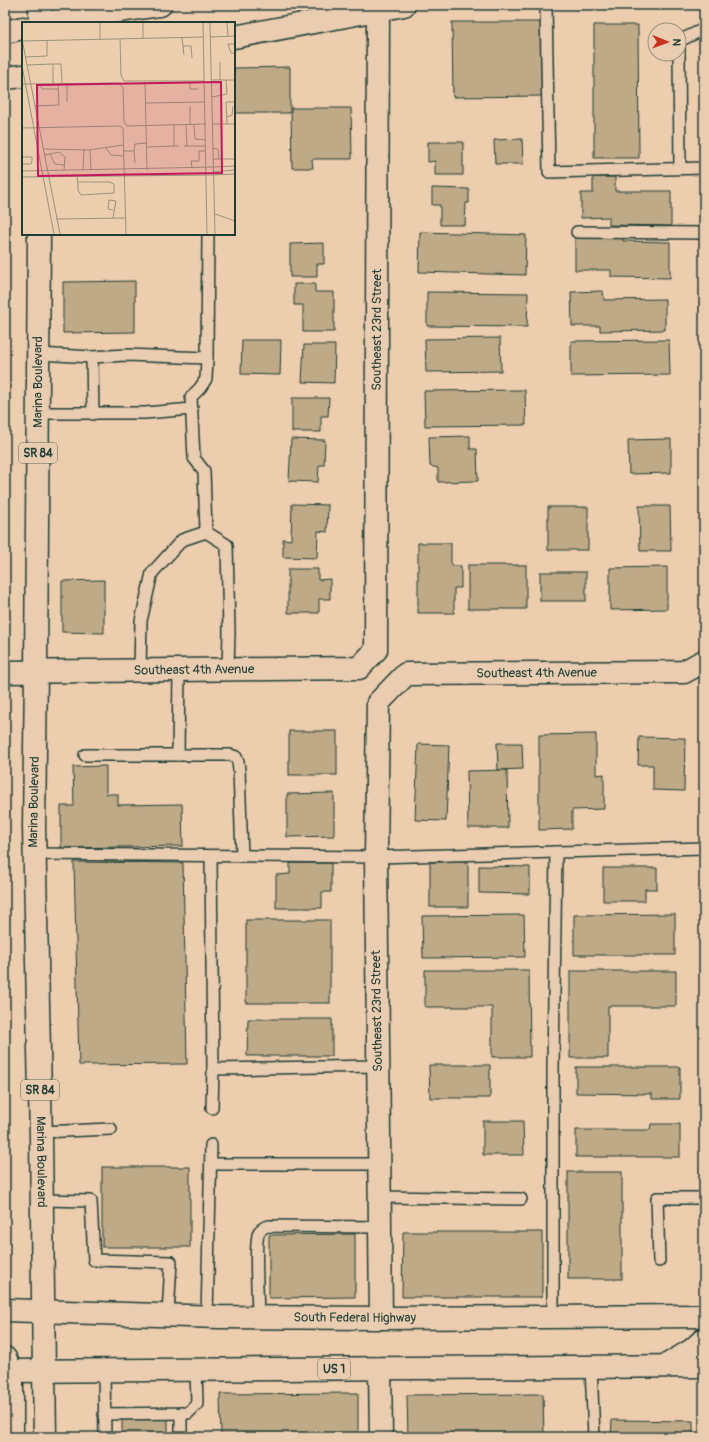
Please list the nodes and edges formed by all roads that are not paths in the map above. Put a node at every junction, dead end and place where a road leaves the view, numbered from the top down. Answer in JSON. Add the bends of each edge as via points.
{"nodes":[{"id":1,"x":40,"y":5,"type":"edge"},
{"id":2,"x":158,"y":5,"type":"edge"},
{"id":3,"x":404,"y":5,"type":"edge"},
{"id":4,"x":546,"y":5,"type":"edge"},
{"id":5,"x":378,"y":7,"type":"edge"},
{"id":6,"x":41,"y":22,"type":"edge"},
{"id":7,"x":48,"y":22,"type":"edge"},
{"id":8,"x":22,"y":28,"type":"edge"},
{"id":9,"x":704,"y":29,"type":"edge"},
{"id":10,"x":5,"y":32,"type":"edge"},
{"id":11,"x":687,"y":37,"type":"edge"},
{"id":12,"x":235,"y":38,"type":"edge"},
{"id":13,"x":679,"y":62,"type":"edge"},
{"id":14,"x":22,"y":76,"type":"edge"},
{"id":15,"x":5,"y":78,"type":"edge"},
{"id":16,"x":680,"y":168,"type":"junction"},
{"id":17,"x":704,"y":168,"type":"edge"},
{"id":18,"x":577,"y":232,"type":"dead end"},
{"id":19,"x":704,"y":233,"type":"edge"},
{"id":20,"x":39,"y":235,"type":"edge"},
{"id":21,"x":208,"y":235,"type":"edge"},
{"id":22,"x":38,"y":354,"type":"junction"},
{"id":23,"x":92,"y":357,"type":"junction"},
{"id":24,"x":207,"y":358,"type":"junction"},
{"id":25,"x":192,"y":409,"type":"junction"},
{"id":26,"x":38,"y":413,"type":"junction"},
{"id":27,"x":92,"y":414,"type":"junction"},
{"id":28,"x":206,"y":532,"type":"junction"},
{"id":29,"x":376,"y":650,"type":"joint"},
{"id":30,"x":704,"y":661,"type":"edge"},
{"id":31,"x":228,"y":669,"type":"junction"},
{"id":32,"x":140,"y":670,"type":"junction"},
{"id":33,"x":179,"y":670,"type":"junction"},
{"id":34,"x":5,"y":672,"type":"edge"},
{"id":35,"x":36,"y":672,"type":"junction"},
{"id":36,"x":378,"y":703,"type":"joint"},
{"id":37,"x":85,"y":755,"type":"dead end"},
{"id":38,"x":178,"y":755,"type":"junction"},
{"id":39,"x":704,"y":848,"type":"edge"},
{"id":40,"x":556,"y":852,"type":"junction"},
{"id":41,"x":34,"y":854,"type":"junction"},
{"id":42,"x":211,"y":856,"type":"junction"},
{"id":43,"x":242,"y":856,"type":"junction"},
{"id":44,"x":376,"y":857,"type":"junction"},
{"id":45,"x":378,"y":1066,"type":"junction"},
{"id":46,"x":213,"y":1069,"type":"junction"},
{"id":47,"x":212,"y":1108,"type":"dead end"},
{"id":48,"x":111,"y":1129,"type":"dead end"},
{"id":49,"x":41,"y":1132,"type":"junction"},
{"id":50,"x":211,"y":1145,"type":"dead end"},
{"id":51,"x":211,"y":1164,"type":"junction"},
{"id":52,"x":379,"y":1164,"type":"junction"},
{"id":53,"x":379,"y":1197,"type":"junction"},
{"id":54,"x":704,"y":1198,"type":"edge"},
{"id":55,"x":521,"y":1199,"type":"dead end"},
{"id":56,"x":42,"y":1200,"type":"junction"},
{"id":57,"x":380,"y":1227,"type":"junction"},
{"id":58,"x":659,"y":1261,"type":"dead end"},
{"id":59,"x":5,"y":1310,"type":"edge"},
{"id":60,"x":44,"y":1311,"type":"junction"},
{"id":61,"x":168,"y":1315,"type":"junction"},
{"id":62,"x":207,"y":1316,"type":"junction"},
{"id":63,"x":704,"y":1316,"type":"edge"},
{"id":64,"x":258,"y":1317,"type":"junction"},
{"id":65,"x":553,"y":1317,"type":"junction"},
{"id":66,"x":381,"y":1318,"type":"junction"},
{"id":67,"x":704,"y":1339,"type":"edge"},
{"id":68,"x":666,"y":1366,"type":"junction"},
{"id":69,"x":704,"y":1366,"type":"edge"},
{"id":70,"x":7,"y":1367,"type":"edge"},
{"id":71,"x":591,"y":1367,"type":"junction"},
{"id":72,"x":380,"y":1369,"type":"junction"},
{"id":73,"x":104,"y":1370,"type":"junction"},
{"id":74,"x":196,"y":1370,"type":"junction"},
{"id":75,"x":44,"y":1371,"type":"junction"},
{"id":76,"x":181,"y":1413,"type":"junction"},
{"id":77,"x":104,"y":1414,"type":"junction"},
{"id":78,"x":12,"y":1437,"type":"edge"},
{"id":79,"x":45,"y":1437,"type":"edge"},
{"id":80,"x":105,"y":1437,"type":"edge"},
{"id":81,"x":181,"y":1437,"type":"edge"},
{"id":82,"x":381,"y":1437,"type":"edge"},
{"id":83,"x":594,"y":1437,"type":"edge"}],
"edges":[{"from":1,"to":6,"type":"main road"},
{"from":2,"to":7,"type":"main road"},
{"from":3,"to":5,"type":"main road"},
{"from":4,"to":16,"type":"lane","via":[[549,172]]},
{"from":5,"to":12,"type":"main road"},
{"from":5,"to":29,"type":"main road","name":"Southeast 23rd Street"},
{"from":8,"to":10,"type":"main road"},
{"from":9,"to":11,"type":"lane"},
{"from":13,"to":16,"type":"lane"},
{"from":14,"to":15,"type":"main road"},
{"from":16,"to":17,"type":"lane"},
{"from":18,"to":19,"type":"lane"},
{"from":20,"to":22,"type":"main road","name":"Marina Boulevard","number":"SR 84"},
{"from":21,"to":24,"type":"lane"},
{"from":22,"to":23,"type":"lane"},
{"from":22,"to":26,"type":"main road","name":"Marina Boulevard","number":"SR 84"},
{"from":23,"to":24,"type":"lane","via":[[134,355]]},
{"from":23,"to":27,"type":"lane"},
{"from":24,"to":25,"type":"lane","via":[[206,379],[191,397]]},
{"from":25,"to":27,"type":"lane"},
{"from":25,"to":28,"type":"lane","via":[[194,458],[204,471]]},
{"from":26,"to":27,"type":"lane"},
{"from":26,"to":35,"type":"main road","name":"Marina Boulevard","number":"SR 84"},
{"from":28,"to":31,"type":"lane","via":[[227,545]]},
{"from":28,"to":32,"type":"lane","via":[[182,540],[152,573],[141,621]]},
{"from":29,"to":31,"type":"main road","name":"Southeast 4th Avenue","via":[[359,668]]},
{"from":30,"to":36,"type":"main road","name":"Southeast 4th Avenue","via":[[684,672],[406,674]]},
{"from":31,"to":33,"type":"main road","name":"Southeast 4th Avenue"},
{"from":32,"to":33,"type":"main road","name":"Southeast 4th Avenue"},
{"from":32,"to":35,"type":"main road","name":"Southeast 4th Avenue"},
{"from":33,"to":38,"type":"lane"},
{"from":34,"to":35,"type":"main road","name":"Southeast 4th Avenue"},
{"from":35,"to":41,"type":"main road","name":"Marina Boulevard","number":"SR 84"},
{"from":36,"to":44,"type":"main road","name":"Southeast 23rd Street"},
{"from":37,"to":38,"type":"lane"},
{"from":38,"to":43,"type":"lane","via":[[236,757],[239,770]]},
{"from":39,"to":40,"type":"lane"},
{"from":40,"to":44,"type":"lane"},
{"from":40,"to":65,"type":"lane"},
{"from":41,"to":42,"type":"lane"},
{"from":41,"to":49,"type":"main road","name":"Marina Boulevard","number":"SR 84"},
{"from":42,"to":43,"type":"lane"},
{"from":42,"to":46,"type":"lane"},
{"from":43,"to":44,"type":"lane"},
{"from":44,"to":45,"type":"main road","name":"Southeast 23rd Street"},
{"from":45,"to":46,"type":"lane"},
{"from":45,"to":52,"type":"main road","name":"Southeast 23rd Street"},
{"from":46,"to":47,"type":"lane"},
{"from":48,"to":49,"type":"lane"},
{"from":49,"to":56,"type":"main road","name":"Marina Boulevard","number":"SR 84"},
{"from":50,"to":51,"type":"lane"},
{"from":51,"to":52,"type":"lane"},
{"from":51,"to":62,"type":"lane"},
{"from":52,"to":53,"type":"main road","name":"Southeast 23rd Street"},
{"from":53,"to":55,"type":"lane"},
{"from":53,"to":57,"type":"main road","name":"Southeast 23rd Street"},
{"from":54,"to":58,"type":"lane","via":[[657,1198]]},
{"from":56,"to":60,"type":"main road","name":"Marina Boulevard","number":"SR 84"},
{"from":56,"to":61,"type":"lane","via":[[91,1201],[94,1260],[170,1262]]},
{"from":57,"to":64,"type":"lane","via":[[263,1227],[258,1233],[257,1246]]},
{"from":57,"to":66,"type":"main road","name":"Southeast 23rd Street"},
{"from":59,"to":60,"type":"main road","name":"South Federal Highway"},
{"from":60,"to":61,"type":"main road","name":"South Federal Highway"},
{"from":60,"to":75,"type":"main road","name":"Marina Boulevard","number":"SR 84"},
{"from":61,"to":62,"type":"main road","name":"South Federal Highway"},
{"from":62,"to":64,"type":"main road","name":"South Federal Highway"},
{"from":63,"to":65,"type":"main road","name":"South Federal Highway"},
{"from":64,"to":66,"type":"main road","name":"South Federal Highway"},
{"from":65,"to":66,"type":"main road","name":"South Federal Highway"},
{"from":67,"to":68,"type":"main road","via":[[692,1350]]},
{"from":68,"to":69,"type":"main road","number":"US 1"},
{"from":68,"to":71,"type":"main road","number":"US 1"},
{"from":70,"to":75,"type":"main road","number":"US 1"},
{"from":70,"to":78,"type":"main road"},
{"from":71,"to":72,"type":"main road","number":"US 1"},
{"from":71,"to":83,"type":"lane"},
{"from":72,"to":74,"type":"main road","number":"US 1"},
{"from":72,"to":82,"type":"main road"},
{"from":73,"to":74,"type":"main road","number":"US 1"},
{"from":73,"to":75,"type":"main road","number":"US 1"},
{"from":73,"to":77,"type":"lane"},
{"from":74,"to":76,"type":"lane","via":[[197,1404],[188,1413]]},
{"from":75,"to":79,"type":"main road","number":"SR 84"},
{"from":76,"to":77,"type":"lane"},
{"from":76,"to":81,"type":"lane"},
{"from":77,"to":80,"type":"lane"}]}
